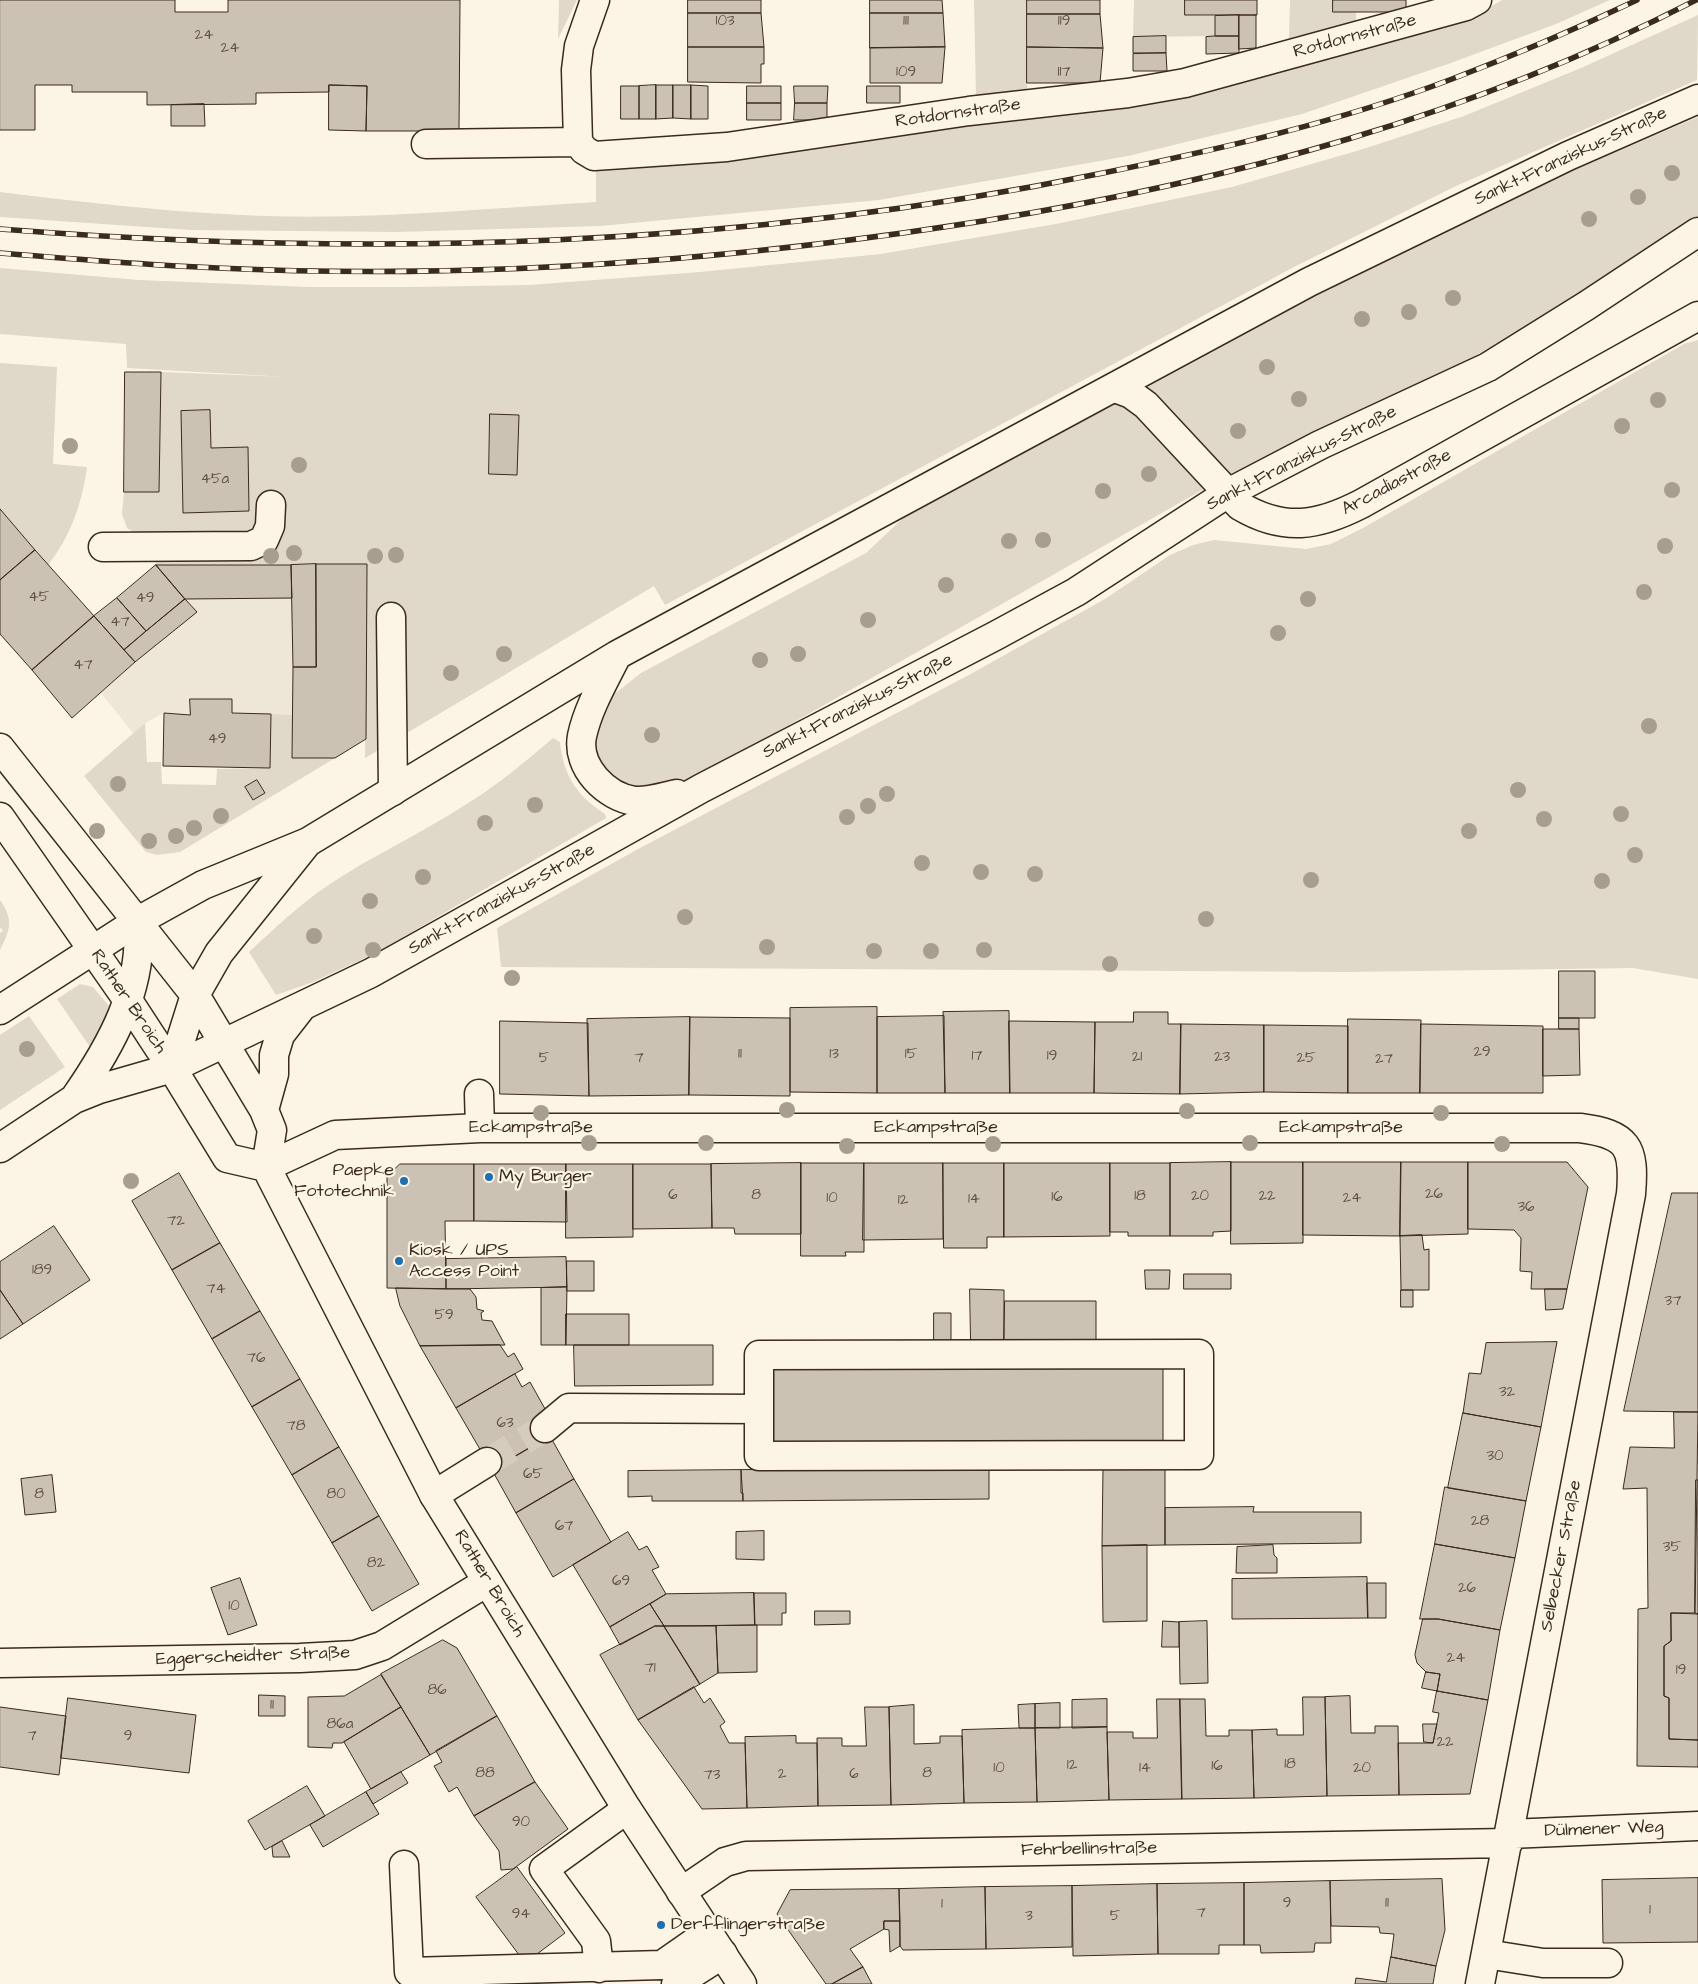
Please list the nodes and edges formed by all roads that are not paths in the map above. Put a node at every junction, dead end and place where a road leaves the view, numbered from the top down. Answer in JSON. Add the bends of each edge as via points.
{"nodes":[{"id":1,"x":595,"y":0,"type":"edge"},
{"id":2,"x":1477,"y":0,"type":"edge"},
{"id":3,"x":1698,"y":99,"type":"edge"},
{"id":4,"x":578,"y":142,"type":"junction"},
{"id":5,"x":426,"y":144,"type":"dead end"},
{"id":6,"x":1698,"y":232,"type":"edge"},
{"id":7,"x":1698,"y":316,"type":"edge"},
{"id":8,"x":1115,"y":388,"type":"junction"},
{"id":9,"x":1228,"y":493,"type":"junction"},
{"id":10,"x":271,"y":504,"type":"dead end"},
{"id":11,"x":104,"y":547,"type":"dead end"},
{"id":12,"x":391,"y":616,"type":"dead end"},
{"id":13,"x":617,"y":655,"type":"junction"},
{"id":14,"x":0,"y":748,"type":"edge"},
{"id":15,"x":702,"y":788,"type":"junction"},
{"id":16,"x":393,"y":791,"type":"junction"},
{"id":17,"x":0,"y":817,"type":"edge"},
{"id":18,"x":308,"y":842,"type":"junction"},
{"id":19,"x":138,"y":921,"type":"junction"},
{"id":20,"x":91,"y":950,"type":"junction"},
{"id":21,"x":195,"y":995,"type":"junction"},
{"id":22,"x":129,"y":1002,"type":"junction"},
{"id":23,"x":303,"y":1005,"type":"junction"},
{"id":24,"x":0,"y":1010,"type":"edge"},
{"id":25,"x":225,"y":1042,"type":"junction"},
{"id":26,"x":172,"y":1068,"type":"junction"},
{"id":27,"x":479,"y":1094,"type":"dead end"},
{"id":28,"x":74,"y":1099,"type":"junction"},
{"id":29,"x":264,"y":1110,"type":"junction"},
{"id":30,"x":480,"y":1128,"type":"junction"},
{"id":31,"x":1613,"y":1134,"type":"joint"},
{"id":32,"x":0,"y":1148,"type":"edge"},
{"id":33,"x":266,"y":1167,"type":"junction"},
{"id":34,"x":759,"y":1409,"type":"junction"},
{"id":35,"x":545,"y":1428,"type":"tunnel mouth"},
{"id":36,"x":487,"y":1462,"type":"tunnel mouth"},
{"id":37,"x":434,"y":1495,"type":"junction"},
{"id":38,"x":487,"y":1582,"type":"junction"},
{"id":39,"x":0,"y":1663,"type":"edge"},
{"id":40,"x":628,"y":1809,"type":"junction"},
{"id":41,"x":1698,"y":1826,"type":"edge"},
{"id":42,"x":1509,"y":1838,"type":"junction"},
{"id":43,"x":404,"y":1865,"type":"dead end"},
{"id":44,"x":681,"y":1892,"type":"junction"},
{"id":45,"x":716,"y":1944,"type":"junction"},
{"id":46,"x":1486,"y":1954,"type":"junction"},
{"id":47,"x":1608,"y":1963,"type":"dead end"},
{"id":48,"x":599,"y":1968,"type":"junction"},
{"id":49,"x":676,"y":1984,"type":"edge"},
{"id":50,"x":742,"y":1984,"type":"edge"},
{"id":51,"x":1480,"y":1984,"type":"edge"}],
"edges":[{"from":1,"to":4,"type":"main road","via":[[579,46],[576,70]]},
{"from":2,"to":4,"type":"main road","name":"Rotdornstraße","via":[[1466,6],[1185,83],[1128,93],[969,111],[727,147],[594,156]]},
{"from":3,"to":8,"type":"main road","name":"Sankt-Franziskus-Straße","via":[[1568,156],[1318,278]]},
{"from":4,"to":5,"type":"main road"},
{"from":6,"to":9,"type":"main road","name":"Sankt-Franziskus-Straße","via":[[1488,367],[1320,445]]},
{"from":7,"to":9,"type":"main road","name":"Arcadiastraße","via":[[1340,515],[1300,524],[1257,516],[1240,506]]},
{"from":8,"to":9,"type":"main road","name":"Arcadiastraße","via":[[1146,405]]},
{"from":8,"to":13,"type":"main road","name":"Sankt-Franziskus-Straße"},
{"from":9,"to":15,"type":"main road","name":"Sankt-Franziskus-Straße","via":[[1076,592]]},
{"from":10,"to":11,"type":"main road","via":[[270,526],[264,540],[251,546]]},
{"from":12,"to":16,"type":"main road"},
{"from":13,"to":15,"type":"main road","via":[[594,703],[582,738],[582,755],[590,771],[605,789],[621,798],[637,801]]},
{"from":13,"to":16,"type":"main road","name":"Sankt-Franziskus-Straße"},
{"from":14,"to":19,"type":"main road"},
{"from":15,"to":23,"type":"main road","name":"Sankt-Franziskus-Straße","via":[[371,973]]},
{"from":16,"to":18,"type":"main road","name":"Sankt-Franziskus-Straße"},
{"from":17,"to":20,"type":"main road","name":"Rather Broich"},
{"from":18,"to":19,"type":"main road","name":"Sankt-Franziskus-Straße","via":[[203,886]]},
{"from":18,"to":21,"type":"main road","via":[[219,953]]},
{"from":19,"to":20,"type":"main road","name":"Sankt-Franziskus-Straße"},
{"from":19,"to":21,"type":"main road"},
{"from":19,"to":22,"type":"main road","via":[[139,952]]},
{"from":20,"to":22,"type":"main road","name":"Rather Broich"},
{"from":20,"to":24,"type":"main road","name":"Sankt-Franziskus-Straße"},
{"from":21,"to":25,"type":"main road"},
{"from":21,"to":26,"type":"main road"},
{"from":22,"to":26,"type":"main road","name":"Rather Broich"},
{"from":22,"to":28,"type":"main road","via":[[106,1050]]},
{"from":23,"to":25,"type":"main road","name":"Sankt-Franziskus-Straße"},
{"from":23,"to":29,"type":"main road","via":[[280,1035]]},
{"from":25,"to":26,"type":"main road","name":"Sankt-Franziskus-Straße"},
{"from":25,"to":29,"type":"main road"},
{"from":26,"to":28,"type":"main road","name":"Sankt-Franziskus-Straße"},
{"from":26,"to":33,"type":"main road","name":"Rather Broich","via":[[227,1158]]},
{"from":27,"to":30,"type":"main road"},
{"from":28,"to":32,"type":"main road","name":"Sankt-Franziskus-Straße"},
{"from":29,"to":33,"type":"main road","via":[[272,1130]]},
{"from":30,"to":31,"type":"main road","name":"Eckampstraße","via":[[1580,1128]]},
{"from":30,"to":33,"type":"main road","name":"Eckampstraße","via":[[336,1135]]},
{"from":31,"to":42,"type":"main road","name":"Selbecker Straße","via":[[1624,1143],[1630,1154],[1633,1172],[1631,1194]]},
{"from":33,"to":37,"type":"main road","name":"Rather Broich"},
{"from":34,"to":34,"type":"main road","via":[[759,1456],[1199,1455],[1199,1354],[759,1355]]},
{"from":34,"to":35,"type":"main road","via":[[569,1408]]},
{"from":36,"to":37,"type":"main road"},
{"from":37,"to":38,"type":"main road","name":"Rather Broich"},
{"from":38,"to":39,"type":"main road","name":"Eggerscheidter Straße","via":[[382,1646],[355,1655],[290,1659]]},
{"from":38,"to":40,"type":"main road","name":"Rather Broich"},
{"from":40,"to":44,"type":"main road","name":"Rather Broich"},
{"from":40,"to":48,"type":"main road","via":[[544,1869],[596,1941]]},
{"from":41,"to":42,"type":"main road","name":"Dülmener Weg"},
{"from":42,"to":44,"type":"main road","name":"Fehrbellinstraße","via":[[746,1856],[725,1862]]},
{"from":42,"to":46,"type":"main road","name":"Selbecker Straße"},
{"from":43,"to":48,"type":"main road","via":[[409,1972]]},
{"from":44,"to":45,"type":"main road","name":"Rather Broich"},
{"from":45,"to":48,"type":"main road","via":[[662,1965]]},
{"from":45,"to":49,"type":"main road"},
{"from":45,"to":50,"type":"main road","name":"Rather Broich"},
{"from":46,"to":47,"type":"main road","via":[[1543,1963]]},
{"from":46,"to":51,"type":"main road","name":"Selbecker Straße"}]}
